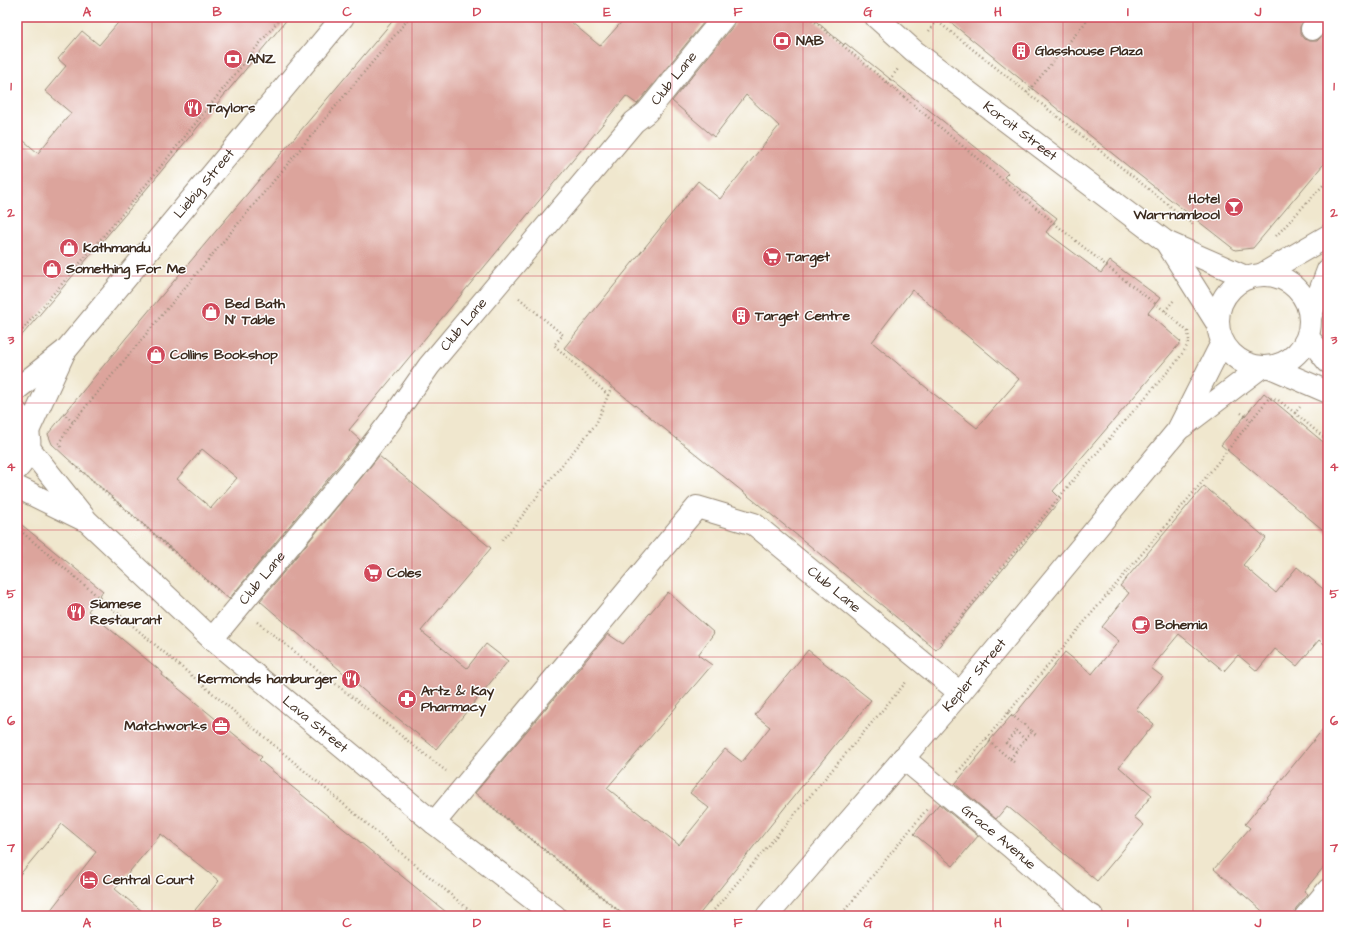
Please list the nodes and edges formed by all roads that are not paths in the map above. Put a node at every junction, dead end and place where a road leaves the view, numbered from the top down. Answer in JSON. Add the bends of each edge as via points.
{"nodes":[{"id":1,"x":343,"y":17,"type":"edge"},
{"id":2,"x":724,"y":17,"type":"edge"},
{"id":3,"x":876,"y":17,"type":"edge"},
{"id":4,"x":1328,"y":236,"type":"edge"},
{"id":5,"x":1166,"y":242,"type":"junction"},
{"id":6,"x":1328,"y":270,"type":"edge"},
{"id":7,"x":1255,"y":277,"type":"junction"},
{"id":8,"x":1309,"y":327,"type":"junction"},
{"id":9,"x":1220,"y":333,"type":"junction"},
{"id":10,"x":66,"y":350,"type":"junction"},
{"id":11,"x":1328,"y":362,"type":"edge"},
{"id":12,"x":1265,"y":367,"type":"junction"},
{"id":13,"x":17,"y":389,"type":"edge"},
{"id":14,"x":1323,"y":390,"type":"edge"},
{"id":15,"x":1178,"y":430,"type":"junction"},
{"id":16,"x":25,"y":431,"type":"edge"},
{"id":17,"x":17,"y":468,"type":"edge"},
{"id":18,"x":17,"y":487,"type":"edge"},
{"id":19,"x":87,"y":521,"type":"junction"},
{"id":20,"x":212,"y":639,"type":"junction"},
{"id":21,"x":960,"y":693,"type":"junction"},
{"id":22,"x":903,"y":758,"type":"junction"},
{"id":23,"x":434,"y":823,"type":"junction"},
{"id":24,"x":1328,"y":890,"type":"edge"},
{"id":25,"x":555,"y":916,"type":"edge"},
{"id":26,"x":767,"y":916,"type":"edge"},
{"id":27,"x":1092,"y":916,"type":"edge"},
{"id":28,"x":1306,"y":916,"type":"edge"}],
"edges":[{"from":1,"to":10,"type":"street","name":"Liebig Street"},
{"from":2,"to":20,"type":"street","name":"Club Lane","via":[[647,112],[634,122],[429,366],[357,464]]},
{"from":3,"to":5,"type":"street","name":"Koroit Street","via":[[914,51]]},
{"from":4,"to":7,"type":"street"},
{"from":5,"to":7,"type":"street","name":"Koroit Street"},
{"from":5,"to":9,"type":"street","name":"Koroit Street"},
{"from":6,"to":8,"type":"street"},
{"from":7,"to":8,"type":"street","via":[[1276,276],[1289,282],[1307,304]]},
{"from":7,"to":9,"type":"street","via":[[1235,285],[1225,295],[1219,308]]},
{"from":8,"to":11,"type":"street"},
{"from":8,"to":12,"type":"street","via":[[1302,348],[1293,357],[1282,364]]},
{"from":9,"to":12,"type":"street","via":[[1234,357],[1251,366]]},
{"from":9,"to":15,"type":"street","name":"Kepler Street"},
{"from":10,"to":13,"type":"street","name":"Liebig Street"},
{"from":10,"to":16,"type":"street","name":"Liebig Street"},
{"from":12,"to":14,"type":"street"},
{"from":12,"to":15,"type":"street","name":"Kepler Street"},
{"from":15,"to":21,"type":"street","name":"Kepler Street"},
{"from":16,"to":17,"type":"street","name":"Liebig Street","via":[[25,458]]},
{"from":16,"to":19,"type":"street","name":"Lava Street","via":[[53,478]]},
{"from":18,"to":19,"type":"street","name":"Lava Street"},
{"from":19,"to":20,"type":"street","name":"Lava Street"},
{"from":20,"to":23,"type":"street","name":"Lava Street"},
{"from":21,"to":22,"type":"street","name":"Kepler Street"},
{"from":21,"to":23,"type":"street","name":"Club Lane","via":[[754,524],[698,507]]},
{"from":22,"to":26,"type":"street","name":"Kepler Street"},
{"from":22,"to":27,"type":"street","name":"Grace Avenue"},
{"from":23,"to":25,"type":"street","name":"Lava Street"},
{"from":24,"to":28,"type":"street"}]}
